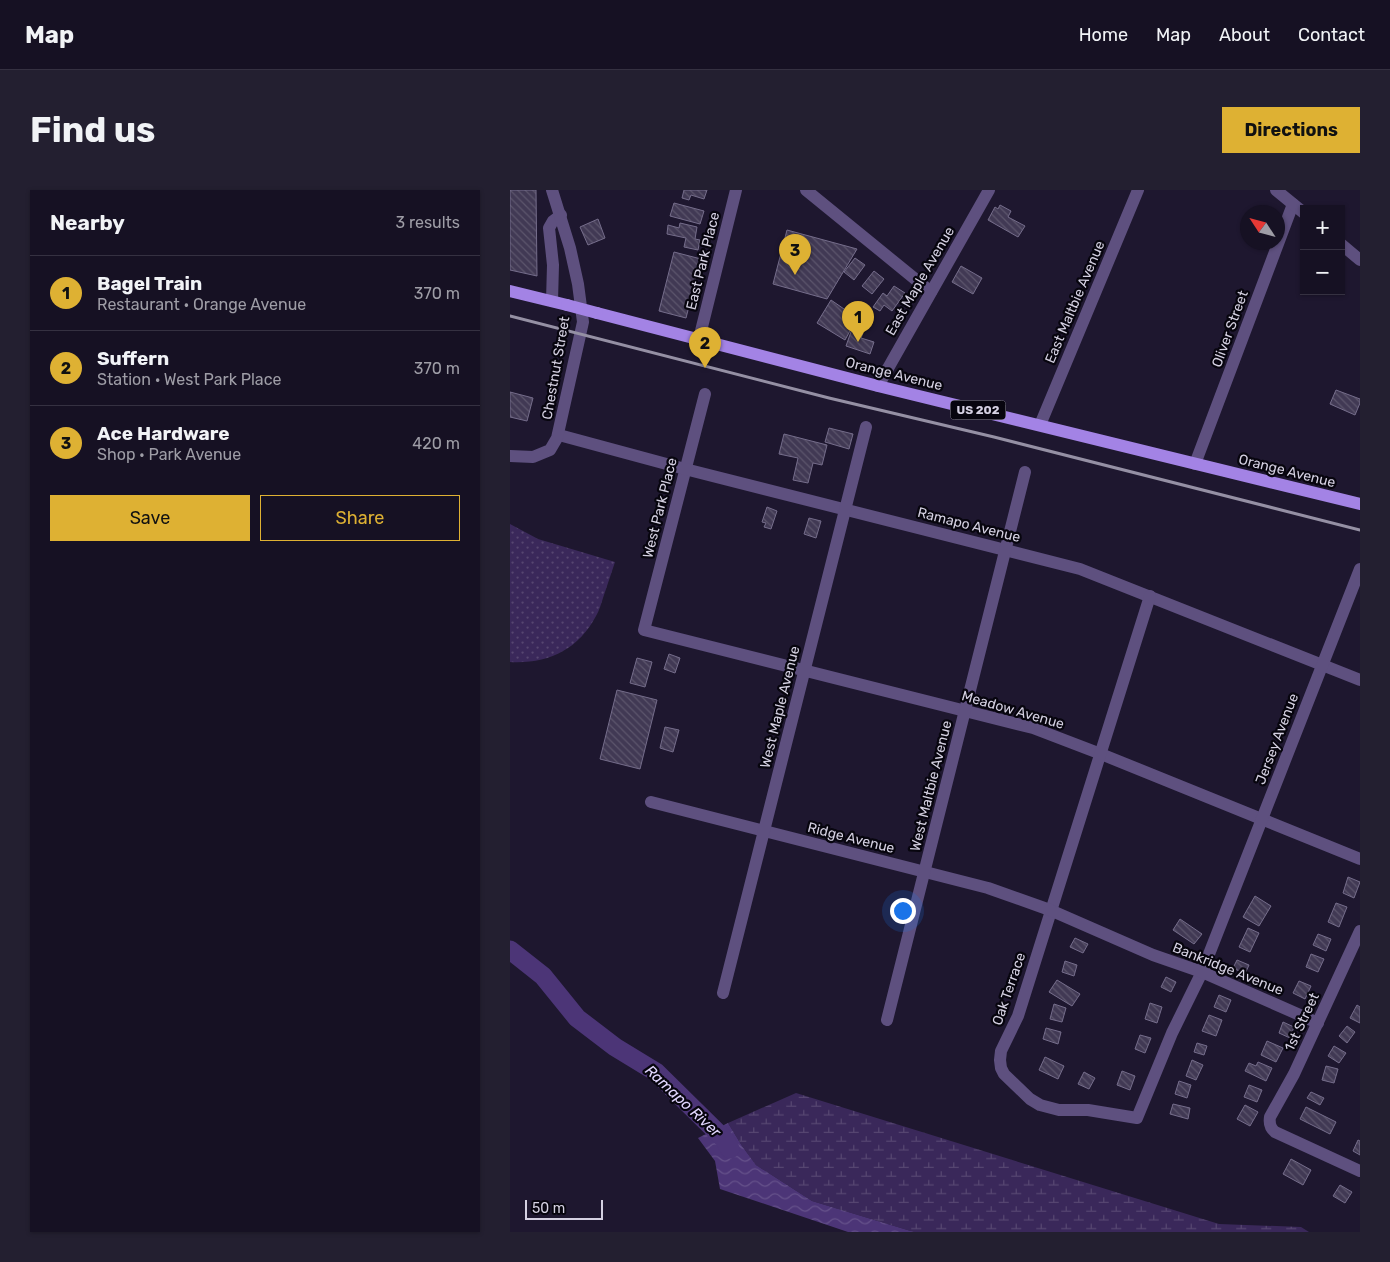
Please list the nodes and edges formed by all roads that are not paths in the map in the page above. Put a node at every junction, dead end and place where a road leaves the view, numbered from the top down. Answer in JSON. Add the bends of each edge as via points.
{"nodes":[{"id":1,"x":552,"y":190,"type":"edge"},
{"id":2,"x":736,"y":190,"type":"edge"},
{"id":3,"x":806,"y":190,"type":"edge"},
{"id":4,"x":989,"y":190,"type":"edge"},
{"id":5,"x":1138,"y":190,"type":"edge"},
{"id":6,"x":1276,"y":190,"type":"edge"},
{"id":7,"x":1293,"y":204,"type":"junction"},
{"id":8,"x":1300,"y":210,"type":"edge"},
{"id":9,"x":561,"y":215,"type":"junction"},
{"id":10,"x":1345,"y":247,"type":"edge"},
{"id":11,"x":1360,"y":260,"type":"edge"},
{"id":12,"x":510,"y":291,"type":"edge"},
{"id":13,"x":931,"y":292,"type":"junction"},
{"id":14,"x":552,"y":302,"type":"junction"},
{"id":15,"x":699,"y":339,"type":"junction"},
{"id":16,"x":878,"y":386,"type":"junction"},
{"id":17,"x":705,"y":394,"type":"dead end"},
{"id":18,"x":1040,"y":425,"type":"junction"},
{"id":19,"x":866,"y":427,"type":"dead end"},
{"id":20,"x":559,"y":435,"type":"junction"},
{"id":21,"x":510,"y":456,"type":"edge"},
{"id":22,"x":1195,"y":464,"type":"junction"},
{"id":23,"x":686,"y":469,"type":"junction"},
{"id":24,"x":1026,"y":472,"type":"dead end"},
{"id":25,"x":1360,"y":504,"type":"edge"},
{"id":26,"x":845,"y":509,"type":"junction"},
{"id":27,"x":1006,"y":550,"type":"junction"},
{"id":28,"x":1360,"y":570,"type":"edge"},
{"id":29,"x":1150,"y":596,"type":"junction"},
{"id":30,"x":644,"y":630,"type":"joint"},
{"id":31,"x":1322,"y":665,"type":"junction"},
{"id":32,"x":805,"y":670,"type":"junction"},
{"id":33,"x":1360,"y":680,"type":"edge"},
{"id":34,"x":965,"y":711,"type":"junction"},
{"id":35,"x":1101,"y":754,"type":"junction"},
{"id":36,"x":651,"y":802,"type":"dead end"},
{"id":37,"x":1263,"y":819,"type":"junction"},
{"id":38,"x":765,"y":832,"type":"junction"},
{"id":39,"x":1360,"y":860,"type":"edge"},
{"id":40,"x":924,"y":872,"type":"junction"},
{"id":41,"x":1050,"y":910,"type":"junction"},
{"id":42,"x":1222,"y":920,"type":"joint"},
{"id":43,"x":1360,"y":931,"type":"edge"},
{"id":44,"x":1153,"y":955,"type":"joint"},
{"id":45,"x":1202,"y":972,"type":"junction"},
{"id":46,"x":723,"y":993,"type":"dead end"},
{"id":47,"x":887,"y":1020,"type":"dead end"},
{"id":48,"x":1318,"y":1022,"type":"junction"},
{"id":49,"x":1360,"y":1171,"type":"edge"}],
"edges":[{"from":1,"to":9,"type":"street","name":"Chestnut Street"},
{"from":2,"to":15,"type":"street","name":"East Park Place"},
{"from":3,"to":13,"type":"street"},
{"from":4,"to":13,"type":"street","name":"East Maple Avenue"},
{"from":5,"to":18,"type":"street","name":"East Maltbie Avenue"},
{"from":6,"to":7,"type":"street"},
{"from":7,"to":8,"type":"street"},
{"from":7,"to":22,"type":"street","name":"Oliver Street"},
{"from":9,"to":14,"type":"street","via":[[549,228]]},
{"from":9,"to":20,"type":"street","name":"Chestnut Street","via":[[576,275],[583,322]]},
{"from":10,"to":11,"type":"street"},
{"from":12,"to":14,"type":"main road","name":"Orange Avenue","number":"US 202"},
{"from":13,"to":16,"type":"street","name":"East Maple Avenue"},
{"from":14,"to":15,"type":"main road","name":"Orange Avenue","number":"US 202","bridge":true},
{"from":15,"to":16,"type":"main road","name":"Orange Avenue","number":"US 202"},
{"from":16,"to":18,"type":"main road","name":"Orange Avenue","number":"US 202"},
{"from":17,"to":23,"type":"street","name":"West Park Place"},
{"from":18,"to":22,"type":"main road","name":"Orange Avenue","number":"US 202"},
{"from":19,"to":26,"type":"street","name":"West Maple Avenue"},
{"from":20,"to":21,"type":"street","via":[[550,450],[533,457]]},
{"from":20,"to":23,"type":"street","name":"Ramapo Avenue"},
{"from":22,"to":25,"type":"main road","name":"Orange Avenue","number":"US 202"},
{"from":23,"to":26,"type":"street","name":"Ramapo Avenue"},
{"from":23,"to":30,"type":"street","name":"West Park Place"},
{"from":24,"to":27,"type":"street","name":"West Maltbie Avenue"},
{"from":26,"to":27,"type":"street","name":"Ramapo Avenue"},
{"from":26,"to":32,"type":"street","name":"West Maple Avenue"},
{"from":27,"to":29,"type":"street","name":"Ramapo Avenue","via":[[1080,568]]},
{"from":27,"to":34,"type":"street","name":"West Maltbie Avenue"},
{"from":28,"to":31,"type":"street","name":"Jersey Avenue"},
{"from":29,"to":31,"type":"street","name":"Ramapo Avenue"},
{"from":29,"to":35,"type":"street","name":"Oak Terrace"},
{"from":30,"to":32,"type":"street","name":"Meadow Avenue"},
{"from":31,"to":33,"type":"street","name":"Ramapo Avenue"},
{"from":31,"to":37,"type":"street","name":"Jersey Avenue"},
{"from":32,"to":34,"type":"street","name":"Meadow Avenue"},
{"from":32,"to":38,"type":"street","name":"West Maple Avenue"},
{"from":34,"to":35,"type":"street","name":"Meadow Avenue","via":[[1033,728]]},
{"from":34,"to":40,"type":"street","name":"West Maltbie Avenue"},
{"from":35,"to":37,"type":"street","name":"Meadow Avenue"},
{"from":35,"to":41,"type":"street","name":"Oak Terrace"},
{"from":36,"to":38,"type":"street","name":"Ridge Avenue"},
{"from":37,"to":39,"type":"street","name":"Meadow Avenue"},
{"from":37,"to":42,"type":"street","name":"Jersey Avenue"},
{"from":38,"to":40,"type":"street","name":"Ridge Avenue"},
{"from":38,"to":46,"type":"street","name":"West Maple Avenue"},
{"from":40,"to":41,"type":"street","name":"Ridge Avenue","via":[[988,888]]},
{"from":40,"to":47,"type":"street","name":"West Maltbie Avenue"},
{"from":41,"to":44,"type":"street","name":"Ridge Avenue"},
{"from":41,"to":45,"type":"street","name":"Oak Terrace","via":[[1018,1016],[1000,1060],[1004,1074],[1040,1105],[1137,1118],[1172,1033]]},
{"from":42,"to":45,"type":"street","name":"Oak Terrace"},
{"from":43,"to":48,"type":"street","name":"1st Street"},
{"from":44,"to":45,"type":"street","name":"Bankridge Avenue"},
{"from":45,"to":48,"type":"street","name":"Bankridge Avenue"},
{"from":48,"to":49,"type":"street","name":"1st Street","via":[[1270,1117],[1270,1125],[1276,1132]]}]}
